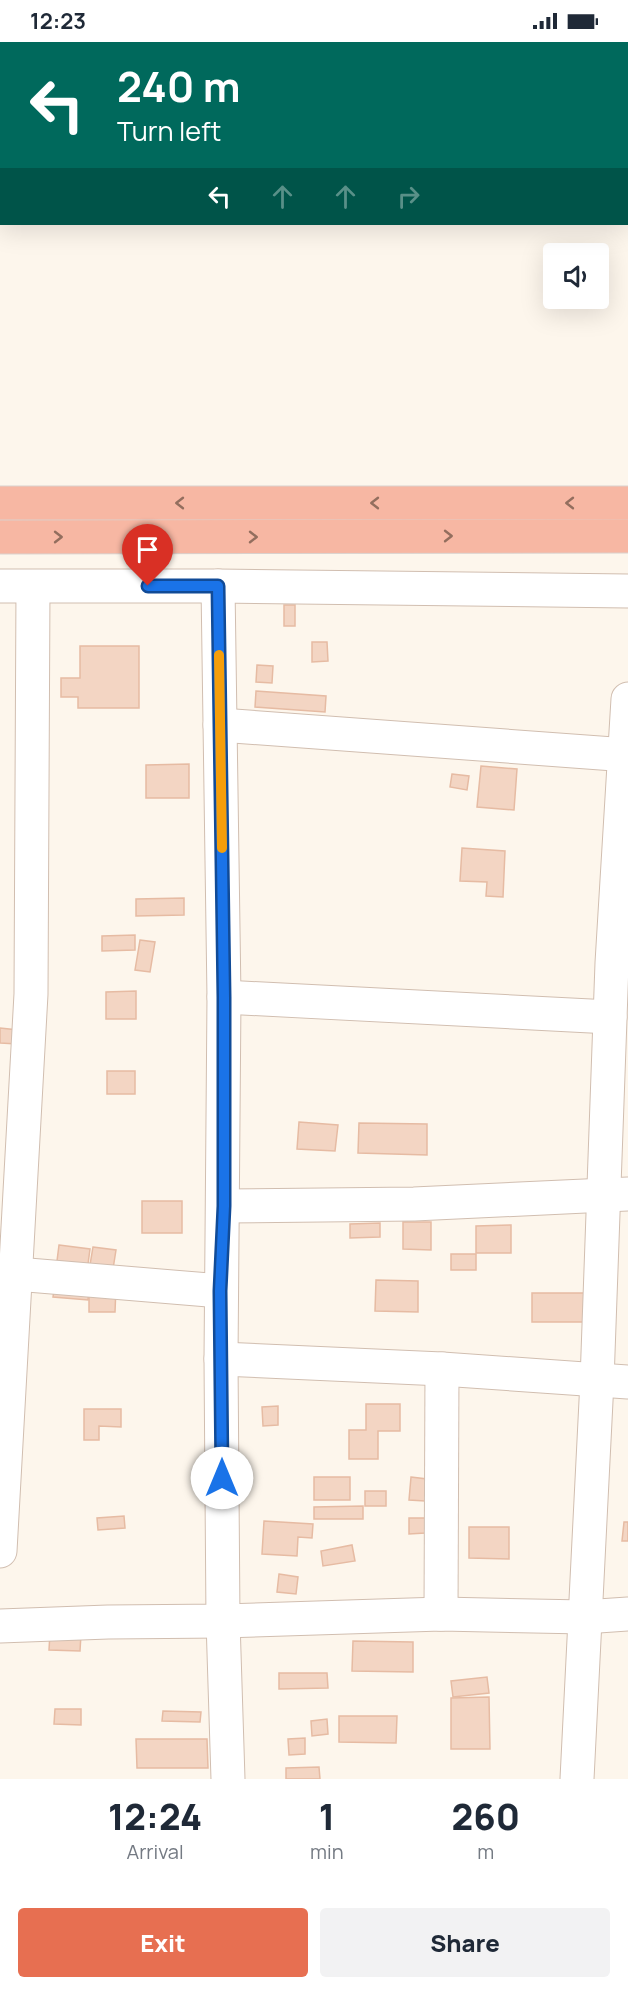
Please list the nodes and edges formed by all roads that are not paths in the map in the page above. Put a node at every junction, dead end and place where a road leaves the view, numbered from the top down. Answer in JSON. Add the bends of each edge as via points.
{"nodes":[{"id":1,"x":0,"y":503,"type":"edge"},
{"id":2,"x":628,"y":503,"type":"edge"},
{"id":3,"x":628,"y":536,"type":"edge"},
{"id":4,"x":0,"y":537,"type":"edge"},
{"id":5,"x":0,"y":586,"type":"edge"},
{"id":6,"x":218,"y":586,"type":"junction"},
{"id":7,"x":33,"y":587,"type":"junction"},
{"id":8,"x":628,"y":591,"type":"edge"},
{"id":9,"x":628,"y":699,"type":"edge"},
{"id":10,"x":220,"y":725,"type":"junction"},
{"id":11,"x":626,"y":755,"type":"edge"},
{"id":12,"x":620,"y":963,"type":"edge"},
{"id":13,"x":224,"y":997,"type":"junction"},
{"id":14,"x":610,"y":1017,"type":"junction"},
{"id":15,"x":616,"y":1193,"type":"edge"},
{"id":16,"x":224,"y":1206,"type":"junction"},
{"id":17,"x":16,"y":1274,"type":"junction"},
{"id":18,"x":220,"y":1291,"type":"junction"},
{"id":19,"x":221,"y":1359,"type":"junction"},
{"id":20,"x":442,"y":1369,"type":"junction"},
{"id":21,"x":612,"y":1381,"type":"edge"},
{"id":22,"x":5,"y":1389,"type":"edge"},
{"id":23,"x":0,"y":1551,"type":"edge"},
{"id":24,"x":441,"y":1614,"type":"junction"},
{"id":25,"x":628,"y":1614,"type":"edge"},
{"id":26,"x":584,"y":1617,"type":"junction"},
{"id":27,"x":223,"y":1621,"type":"junction"},
{"id":28,"x":0,"y":1626,"type":"edge"},
{"id":29,"x":228,"y":1779,"type":"edge"},
{"id":30,"x":577,"y":1779,"type":"edge"}],
"edges":[{"from":2,"to":1,"type":"highway","one_way":true},
{"from":4,"to":3,"type":"highway","one_way":true},
{"from":5,"to":7,"type":"street"},
{"from":6,"to":7,"type":"street"},
{"from":6,"to":8,"type":"street"},
{"from":6,"to":10,"type":"street"},
{"from":7,"to":17,"type":"street","via":[[31,994]]},
{"from":9,"to":11,"type":"street"},
{"from":10,"to":11,"type":"street"},
{"from":10,"to":13,"type":"street"},
{"from":11,"to":12,"type":"street"},
{"from":12,"to":14,"type":"street"},
{"from":13,"to":14,"type":"street"},
{"from":13,"to":16,"type":"street"},
{"from":14,"to":15,"type":"street"},
{"from":15,"to":16,"type":"street","via":[[414,1204]]},
{"from":15,"to":21,"type":"street"},
{"from":16,"to":18,"type":"street"},
{"from":17,"to":18,"type":"street"},
{"from":17,"to":22,"type":"street"},
{"from":18,"to":19,"type":"street"},
{"from":19,"to":20,"type":"street"},
{"from":19,"to":27,"type":"street"},
{"from":20,"to":21,"type":"street"},
{"from":20,"to":24,"type":"street"},
{"from":21,"to":26,"type":"street"},
{"from":22,"to":23,"type":"street"},
{"from":24,"to":26,"type":"street"},
{"from":24,"to":27,"type":"street"},
{"from":25,"to":26,"type":"street"},
{"from":26,"to":30,"type":"street"},
{"from":27,"to":28,"type":"street"},
{"from":27,"to":29,"type":"street"}]}
